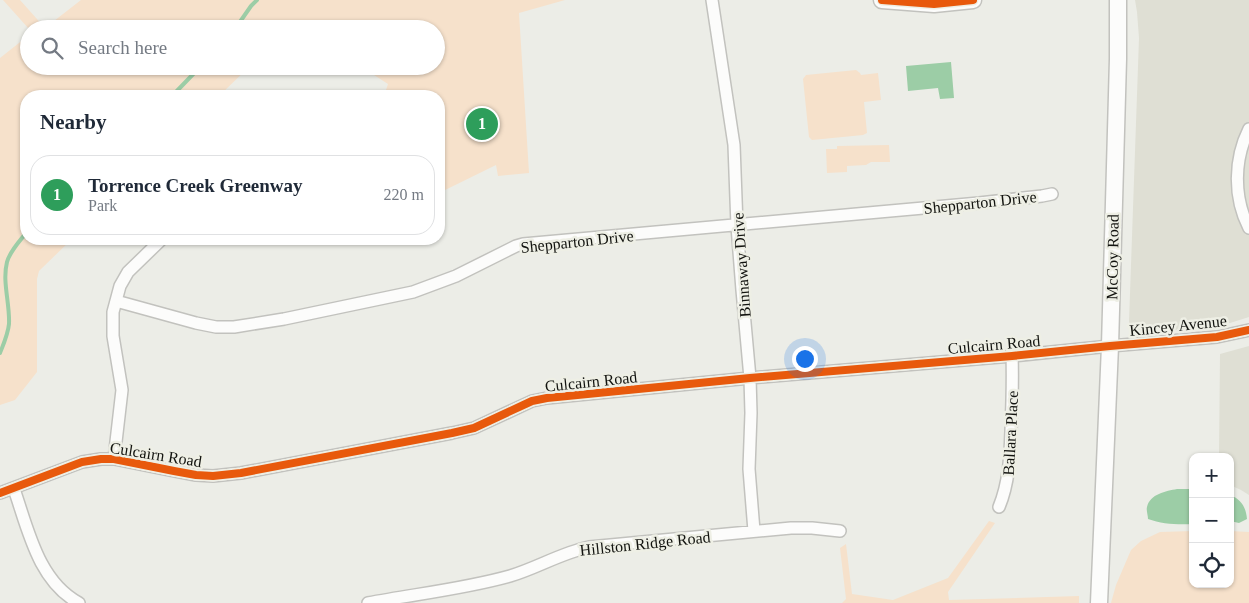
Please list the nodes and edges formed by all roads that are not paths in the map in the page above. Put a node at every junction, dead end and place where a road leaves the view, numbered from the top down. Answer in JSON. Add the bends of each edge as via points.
{"nodes":[{"id":1,"x":712,"y":0,"type":"edge"},
{"id":2,"x":882,"y":0,"type":"edge"},
{"id":3,"x":973,"y":0,"type":"edge"},
{"id":4,"x":1118,"y":0,"type":"edge"},
{"id":5,"x":1249,"y":129,"type":"edge"},
{"id":6,"x":1052,"y":194,"type":"dead end"},
{"id":7,"x":738,"y":226,"type":"junction"},
{"id":8,"x":1249,"y":228,"type":"edge"},
{"id":9,"x":156,"y":245,"type":"edge"},
{"id":10,"x":116,"y":301,"type":"junction"},
{"id":11,"x":1249,"y":330,"type":"edge"},
{"id":12,"x":1110,"y":346,"type":"junction"},
{"id":13,"x":1012,"y":356,"type":"junction"},
{"id":14,"x":750,"y":378,"type":"junction"},
{"id":15,"x":114,"y":459,"type":"junction"},
{"id":16,"x":14,"y":488,"type":"junction"},
{"id":17,"x":0,"y":493,"type":"edge"},
{"id":18,"x":999,"y":507,"type":"dead end"},
{"id":19,"x":754,"y":531,"type":"junction"},
{"id":20,"x":840,"y":531,"type":"dead end"},
{"id":21,"x":79,"y":603,"type":"edge"},
{"id":22,"x":368,"y":603,"type":"edge"},
{"id":23,"x":1099,"y":603,"type":"edge"}],
"edges":[{"from":1,"to":7,"type":"street","name":"Binnaway Drive","via":[[734,145]]},
{"from":2,"to":3,"type":"main road","via":[[934,4]]},
{"from":4,"to":12,"type":"main road","name":"McCoy Road"},
{"from":5,"to":8,"type":"street","via":[[1242,142],[1237,179],[1239,200]]},
{"from":6,"to":7,"type":"street","name":"Shepparton Drive","via":[[979,204]]},
{"from":7,"to":10,"type":"street","name":"Shepparton Drive","via":[[524,244],[413,292],[234,327],[196,323]]},
{"from":7,"to":14,"type":"street","name":"Binnaway Drive"},
{"from":9,"to":10,"type":"street","via":[[128,272]]},
{"from":10,"to":15,"type":"street","via":[[113,336],[122,390]]},
{"from":11,"to":12,"type":"street","name":"Kincey Avenue","via":[[1217,337]]},
{"from":12,"to":13,"type":"street","name":"Culcairn Road"},
{"from":12,"to":23,"type":"main road","name":"McCoy Road"},
{"from":13,"to":14,"type":"street","name":"Culcairn Road"},
{"from":13,"to":18,"type":"street","name":"Ballara Place","via":[[1008,479]]},
{"from":14,"to":15,"type":"street","name":"Culcairn Road","via":[[547,398],[532,401],[474,428],[213,476],[174,472]]},
{"from":14,"to":19,"type":"street","name":"Binnaway Drive","via":[[749,469]]},
{"from":15,"to":16,"type":"street","name":"Culcairn Road","via":[[82,462]]},
{"from":16,"to":17,"type":"street","name":"Culcairn Road"},
{"from":16,"to":21,"type":"street","via":[[45,569],[56,586]]},
{"from":19,"to":20,"type":"street","name":"Hillston Ridge Road","via":[[792,528]]},
{"from":19,"to":22,"type":"street","name":"Hillston Ridge Road","via":[[589,546],[505,577]]}]}
